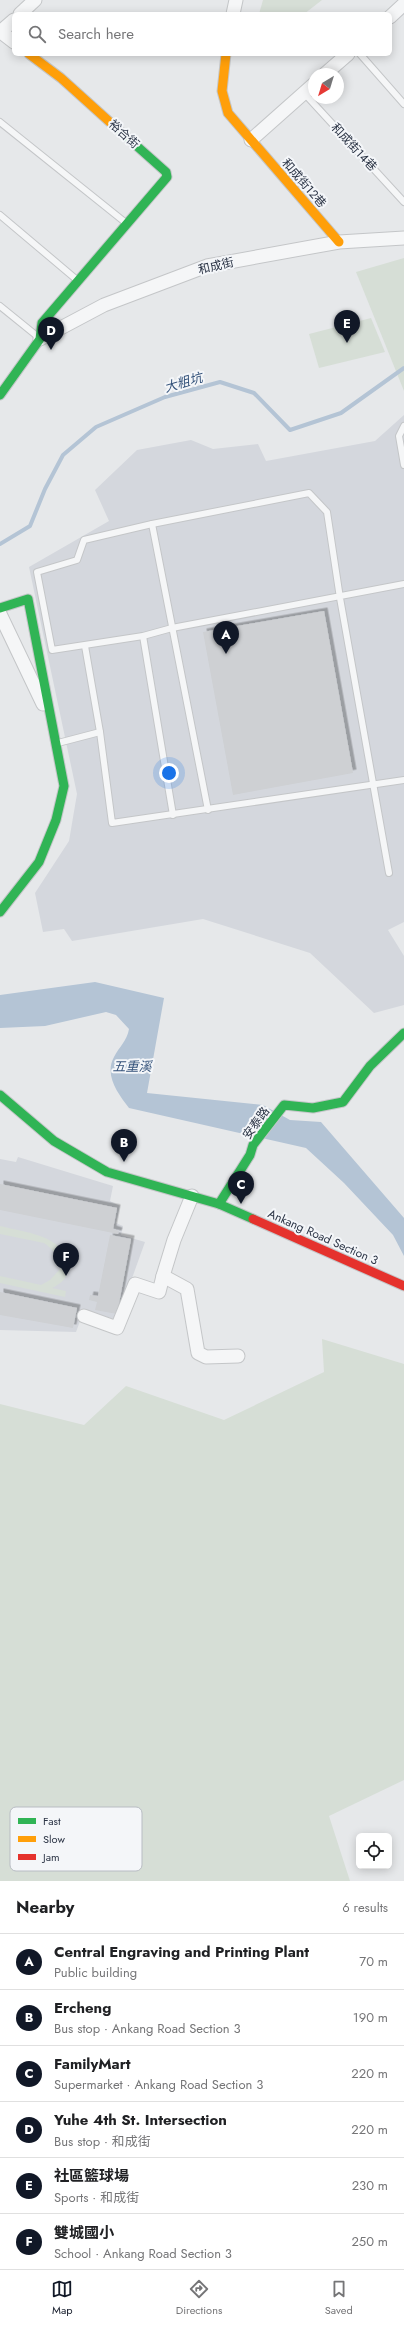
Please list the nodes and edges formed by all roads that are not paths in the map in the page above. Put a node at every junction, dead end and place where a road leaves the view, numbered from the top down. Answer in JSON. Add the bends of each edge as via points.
{"nodes":[{"id":1,"x":35,"y":0,"type":"edge"},
{"id":2,"x":236,"y":0,"type":"edge"},
{"id":3,"x":404,"y":4,"type":"edge"},
{"id":4,"x":22,"y":12,"type":"edge"},
{"id":5,"x":233,"y":12,"type":"edge"},
{"id":6,"x":392,"y":15,"type":"edge"},
{"id":7,"x":12,"y":22,"type":"edge"},
{"id":8,"x":0,"y":32,"type":"edge"},
{"id":9,"x":12,"y":41,"type":"edge"},
{"id":10,"x":33,"y":56,"type":"edge"},
{"id":11,"x":226,"y":56,"type":"edge"},
{"id":12,"x":346,"y":56,"type":"edge"},
{"id":13,"x":362,"y":56,"type":"edge"},
{"id":14,"x":332,"y":68,"type":"edge"},
{"id":15,"x":308,"y":89,"type":"edge"},
{"id":16,"x":304,"y":93,"type":"junction"},
{"id":17,"x":404,"y":104,"type":"edge"},
{"id":18,"x":0,"y":122,"type":"edge"},
{"id":19,"x":251,"y":140,"type":"junction"},
{"id":20,"x":404,"y":202,"type":"edge"},
{"id":21,"x":0,"y":215,"type":"edge"},
{"id":22,"x":127,"y":224,"type":"junction"},
{"id":23,"x":404,"y":238,"type":"edge"},
{"id":24,"x":339,"y":242,"type":"junction"},
{"id":25,"x":77,"y":280,"type":"junction"},
{"id":26,"x":0,"y":306,"type":"edge"},
{"id":27,"x":40,"y":339,"type":"junction"},
{"id":28,"x":0,"y":395,"type":"edge"},
{"id":29,"x":404,"y":426,"type":"edge"},
{"id":30,"x":404,"y":465,"type":"edge"},
{"id":31,"x":152,"y":524,"type":"junction"},
{"id":32,"x":404,"y":584,"type":"edge"},
{"id":33,"x":340,"y":598,"type":"junction"},
{"id":34,"x":0,"y":608,"type":"edge"},
{"id":35,"x":0,"y":614,"type":"edge"},
{"id":36,"x":172,"y":628,"type":"junction"},
{"id":37,"x":143,"y":636,"type":"junction"},
{"id":38,"x":85,"y":646,"type":"junction"},
{"id":39,"x":52,"y":722,"type":"junction"},
{"id":40,"x":100,"y":732,"type":"junction"},
{"id":41,"x":57,"y":743,"type":"junction"},
{"id":42,"x":404,"y":780,"type":"edge"},
{"id":43,"x":372,"y":785,"type":"junction"},
{"id":44,"x":208,"y":810,"type":"junction"},
{"id":45,"x":173,"y":815,"type":"junction"},
{"id":46,"x":388,"y":873,"type":"dead end"},
{"id":47,"x":0,"y":912,"type":"edge"},
{"id":48,"x":404,"y":1033,"type":"edge"},
{"id":49,"x":0,"y":1095,"type":"edge"},
{"id":50,"x":192,"y":1196,"type":"junction"},
{"id":51,"x":219,"y":1204,"type":"junction"},
{"id":52,"x":163,"y":1276,"type":"junction"},
{"id":53,"x":404,"y":1286,"type":"edge"},
{"id":54,"x":84,"y":1316,"type":"dead end"},
{"id":55,"x":238,"y":1356,"type":"dead end"}],
"edges":[{"from":1,"to":4,"type":"street"},
{"from":2,"to":5,"type":"street"},
{"from":3,"to":6,"type":"street"},
{"from":7,"to":8,"type":"street"},
{"from":8,"to":9,"type":"street"},
{"from":10,"to":22,"type":"street","name":"裕合街","via":[[61,78],[166,172],[167,176]]},
{"from":11,"to":19,"type":"street","via":[[220,87],[222,101],[228,113]]},
{"from":12,"to":14,"type":"street"},
{"from":13,"to":17,"type":"lane"},
{"from":15,"to":16,"type":"street"},
{"from":16,"to":19,"type":"street"},
{"from":16,"to":20,"type":"lane","name":"和成街14巷"},
{"from":18,"to":22,"type":"lane"},
{"from":19,"to":24,"type":"street","name":"和成街12巷"},
{"from":21,"to":25,"type":"lane"},
{"from":22,"to":25,"type":"street","name":"裕合街"},
{"from":23,"to":24,"type":"street","name":"和成街"},
{"from":24,"to":27,"type":"street","name":"和成街","via":[[207,266],[104,305]]},
{"from":25,"to":27,"type":"street","name":"裕合街","via":[[42,323]]},
{"from":26,"to":27,"type":"lane"},
{"from":27,"to":28,"type":"street","name":"裕合街"},
{"from":29,"to":30,"type":"lane","via":[[399,436]]},
{"from":31,"to":33,"type":"lane","via":[[309,493],[327,512]]},
{"from":31,"to":36,"type":"lane"},
{"from":31,"to":38,"type":"lane","via":[[84,540],[77,560],[37,572],[52,650]]},
{"from":32,"to":33,"type":"lane"},
{"from":33,"to":36,"type":"lane"},
{"from":33,"to":43,"type":"lane"},
{"from":34,"to":39,"type":"street","via":[[28,600]]},
{"from":35,"to":39,"type":"street"},
{"from":36,"to":37,"type":"lane"},
{"from":36,"to":44,"type":"lane"},
{"from":37,"to":38,"type":"lane"},
{"from":37,"to":45,"type":"lane"},
{"from":38,"to":40,"type":"lane"},
{"from":39,"to":41,"type":"street"},
{"from":40,"to":41,"type":"lane"},
{"from":40,"to":45,"type":"lane","via":[[112,823]]},
{"from":41,"to":47,"type":"street","via":[[64,786],[56,820],[39,862]]},
{"from":42,"to":43,"type":"lane"},
{"from":43,"to":44,"type":"lane"},
{"from":43,"to":46,"type":"lane"},
{"from":44,"to":45,"type":"lane"},
{"from":48,"to":51,"type":"street","name":"安泰路","via":[[370,1066],[342,1102],[313,1108],[284,1105],[253,1145],[250,1155]]},
{"from":49,"to":50,"type":"street","name":"Ankang Road Section 3","via":[[54,1141],[107,1172]]},
{"from":50,"to":51,"type":"street","name":"Ankang Road Section 3"},
{"from":50,"to":52,"type":"street"},
{"from":51,"to":53,"type":"street","name":"Ankang Road Section 3"},
{"from":52,"to":54,"type":"street","via":[[159,1292],[135,1284],[117,1328]]},
{"from":52,"to":55,"type":"street","via":[[187,1289],[198,1353],[206,1357]]}]}
